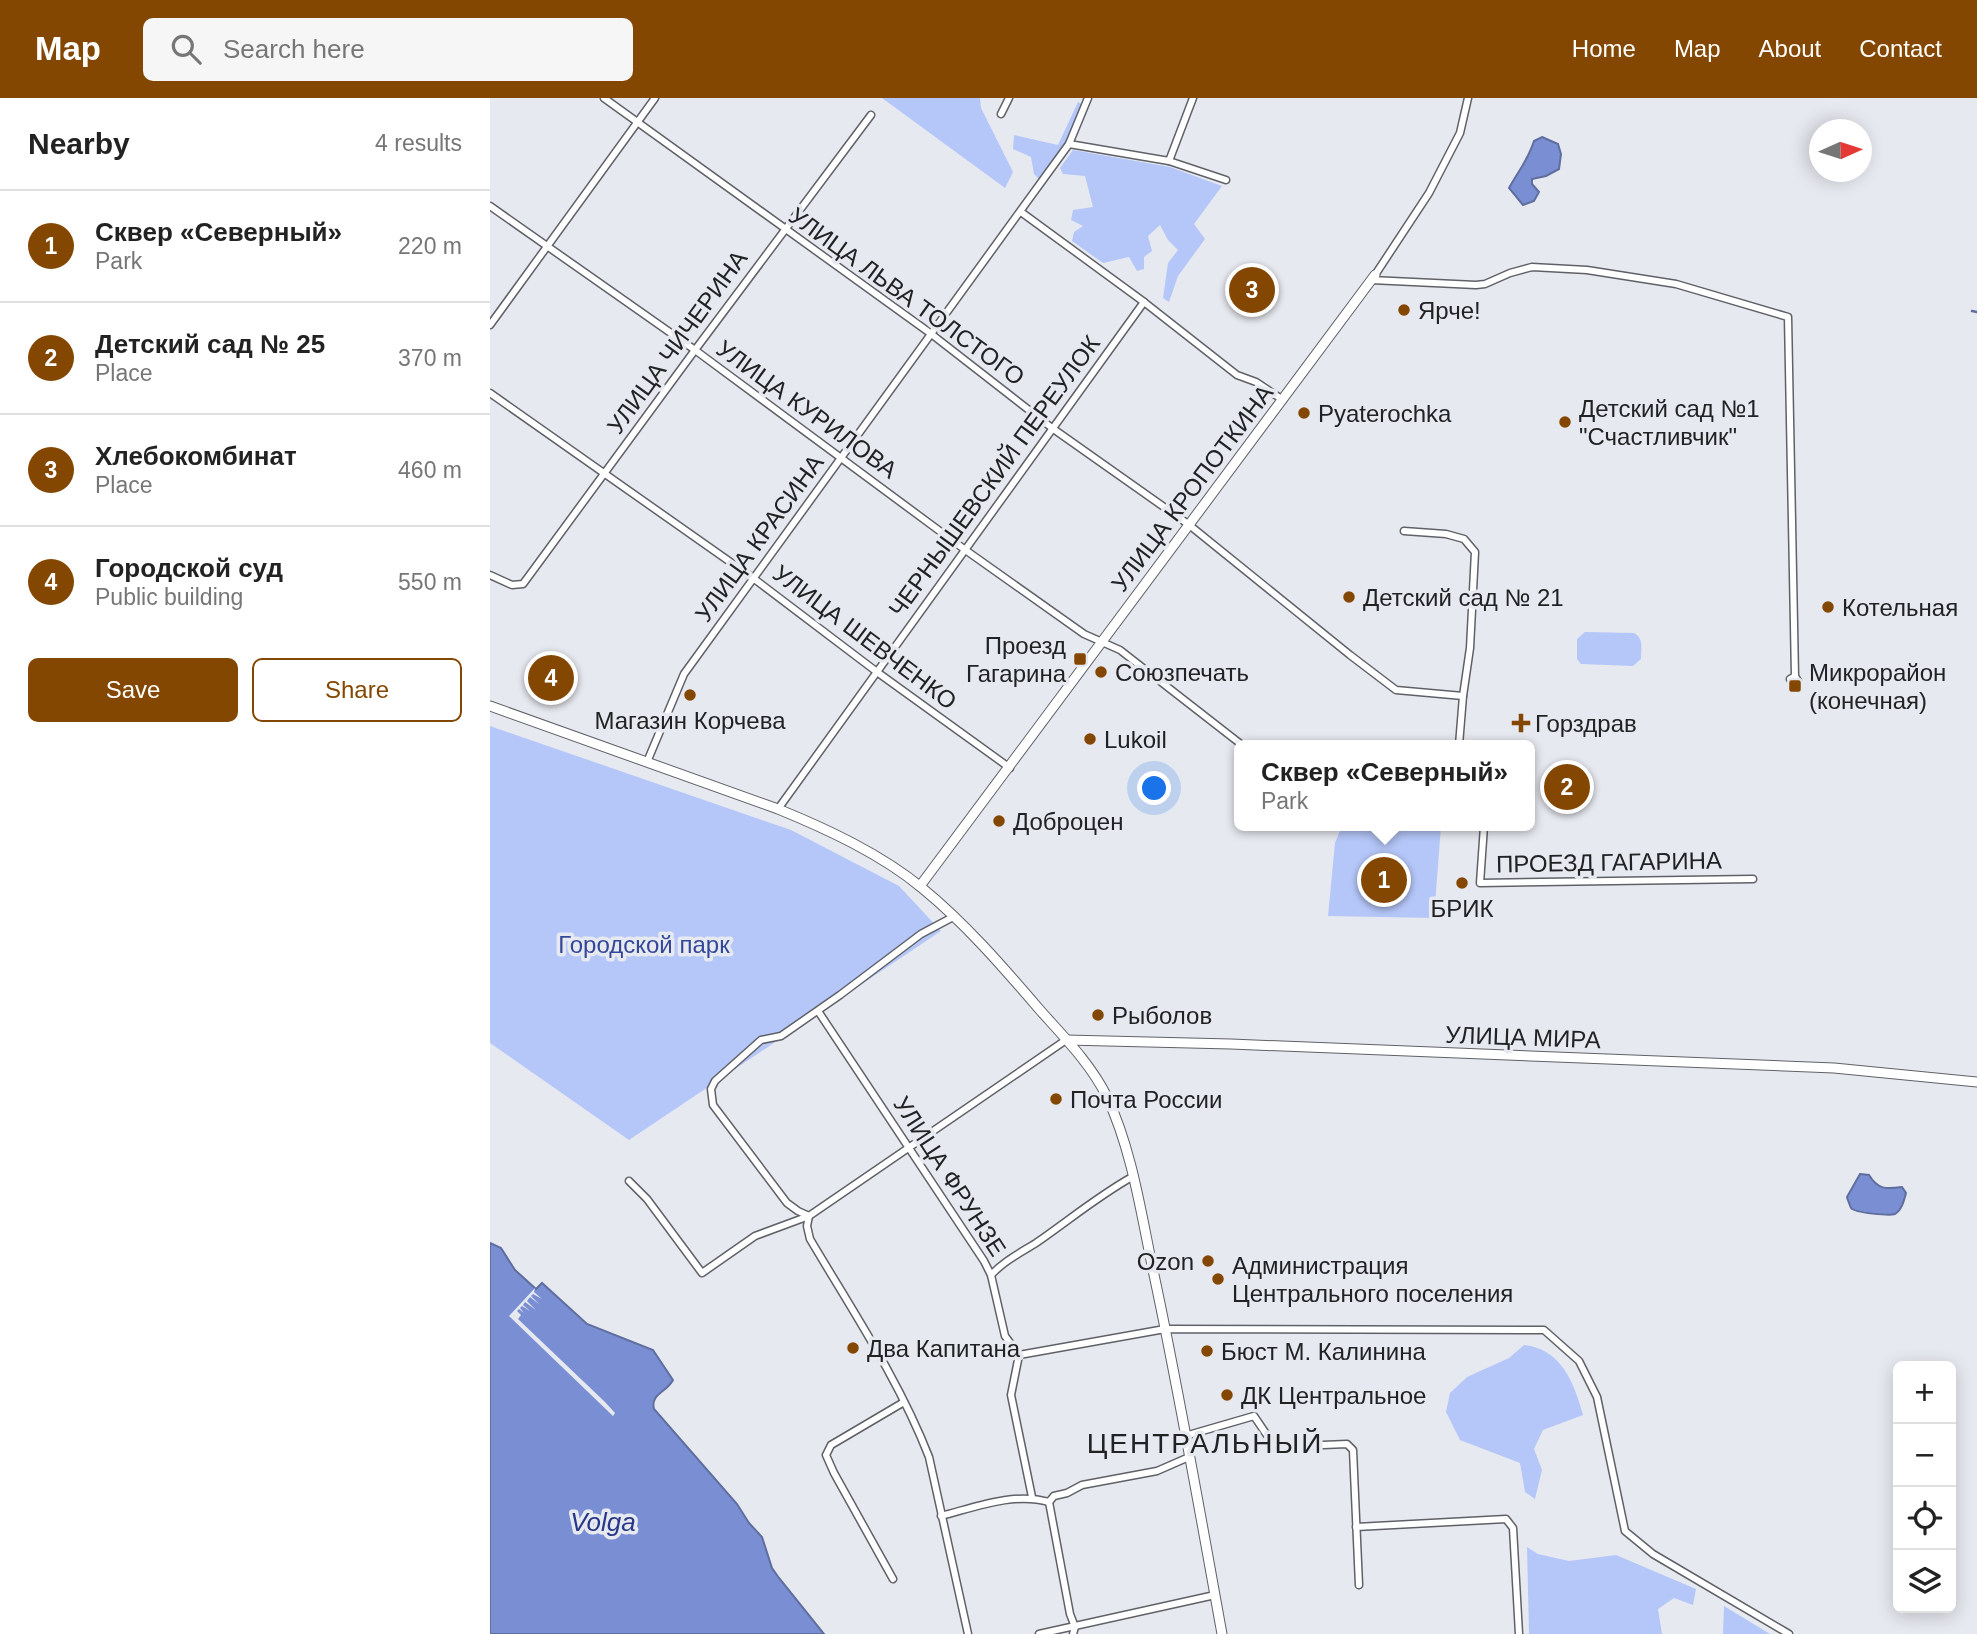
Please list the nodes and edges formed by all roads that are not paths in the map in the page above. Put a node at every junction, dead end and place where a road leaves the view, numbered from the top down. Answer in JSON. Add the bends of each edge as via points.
{"nodes":[{"id":1,"x":604,"y":98,"type":"edge"},
{"id":2,"x":655,"y":98,"type":"edge"},
{"id":3,"x":1009,"y":98,"type":"edge"},
{"id":4,"x":1088,"y":98,"type":"edge"},
{"id":5,"x":1193,"y":98,"type":"edge"},
{"id":6,"x":1468,"y":98,"type":"edge"},
{"id":7,"x":1001,"y":114,"type":"dead end"},
{"id":8,"x":871,"y":115,"type":"dead end"},
{"id":9,"x":637,"y":122,"type":"junction"},
{"id":10,"x":1069,"y":144,"type":"junction"},
{"id":11,"x":1169,"y":161,"type":"junction"},
{"id":12,"x":1226,"y":180,"type":"dead end"},
{"id":13,"x":490,"y":206,"type":"edge"},
{"id":14,"x":1021,"y":212,"type":"junction"},
{"id":15,"x":785,"y":229,"type":"junction"},
{"id":16,"x":548,"y":247,"type":"junction"},
{"id":17,"x":1373,"y":277,"type":"junction"},
{"id":18,"x":1144,"y":302,"type":"junction"},
{"id":19,"x":490,"y":325,"type":"edge"},
{"id":20,"x":930,"y":333,"type":"junction"},
{"id":21,"x":695,"y":350,"type":"junction"},
{"id":22,"x":490,"y":393,"type":"edge"},
{"id":23,"x":1283,"y":400,"type":"junction"},
{"id":24,"x":1052,"y":428,"type":"junction"},
{"id":25,"x":841,"y":457,"type":"junction"},
{"id":26,"x":605,"y":472,"type":"junction"},
{"id":27,"x":1188,"y":524,"type":"junction"},
{"id":28,"x":1404,"y":531,"type":"dead end"},
{"id":29,"x":964,"y":549,"type":"junction"},
{"id":30,"x":490,"y":575,"type":"edge"},
{"id":31,"x":753,"y":578,"type":"junction"},
{"id":32,"x":1102,"y":640,"type":"junction"},
{"id":33,"x":877,"y":672,"type":"junction"},
{"id":34,"x":1795,"y":676,"type":"dead end"},
{"id":35,"x":1463,"y":696,"type":"junction"},
{"id":36,"x":490,"y":706,"type":"edge"},
{"id":37,"x":1235,"y":740,"type":"edge"},
{"id":38,"x":1459,"y":740,"type":"edge"},
{"id":39,"x":647,"y":762,"type":"junction"},
{"id":40,"x":1010,"y":768,"type":"junction"},
{"id":41,"x":778,"y":809,"type":"junction"},
{"id":42,"x":1485,"y":831,"type":"edge"},
{"id":43,"x":1754,"y":879,"type":"dead end"},
{"id":44,"x":920,"y":886,"type":"junction"},
{"id":45,"x":953,"y":917,"type":"junction"},
{"id":46,"x":818,"y":1011,"type":"junction"},
{"id":47,"x":1066,"y":1040,"type":"junction"},
{"id":48,"x":1977,"y":1082,"type":"edge"},
{"id":49,"x":910,"y":1147,"type":"junction"},
{"id":50,"x":1132,"y":1177,"type":"junction"},
{"id":51,"x":629,"y":1181,"type":"dead end"},
{"id":52,"x":809,"y":1216,"type":"junction"},
{"id":53,"x":991,"y":1275,"type":"junction"},
{"id":54,"x":1165,"y":1329,"type":"junction"},
{"id":55,"x":1019,"y":1354,"type":"junction"},
{"id":56,"x":904,"y":1402,"type":"junction"},
{"id":57,"x":1185,"y":1436,"type":"junction"},
{"id":58,"x":1189,"y":1457,"type":"junction"},
{"id":59,"x":1032,"y":1497,"type":"junction"},
{"id":60,"x":1049,"y":1502,"type":"junction"},
{"id":61,"x":941,"y":1516,"type":"junction"},
{"id":62,"x":1356,"y":1527,"type":"junction"},
{"id":63,"x":893,"y":1579,"type":"dead end"},
{"id":64,"x":1359,"y":1585,"type":"dead end"},
{"id":65,"x":1215,"y":1595,"type":"junction"},
{"id":66,"x":1074,"y":1630,"type":"edge"},
{"id":67,"x":968,"y":1634,"type":"edge"},
{"id":68,"x":1039,"y":1634,"type":"edge"},
{"id":69,"x":1222,"y":1634,"type":"edge"},
{"id":70,"x":1519,"y":1634,"type":"edge"},
{"id":71,"x":1789,"y":1634,"type":"edge"}],
"edges":[{"from":1,"to":9,"type":"street","name":"УЛИЦА ЛЬВА ТОЛСТОГО"},
{"from":2,"to":9,"type":"street"},
{"from":3,"to":7,"type":"street"},
{"from":4,"to":10,"type":"street","name":"УЛИЦА КРАСИНА"},
{"from":5,"to":11,"type":"street"},
{"from":6,"to":17,"type":"street","name":"УЛИЦА КРОПОТКИНА","via":[[1460,133],[1436,181]]},
{"from":8,"to":15,"type":"street","name":"УЛИЦА ЧИЧЕРИНА"},
{"from":9,"to":15,"type":"street","name":"УЛИЦА ЛЬВА ТОЛСТОГО"},
{"from":9,"to":16,"type":"street"},
{"from":10,"to":11,"type":"street"},
{"from":10,"to":14,"type":"street","name":"УЛИЦА КРАСИНА"},
{"from":11,"to":12,"type":"street"},
{"from":13,"to":16,"type":"street","name":"УЛИЦА КУРИЛОВА"},
{"from":14,"to":18,"type":"street"},
{"from":14,"to":20,"type":"street","name":"УЛИЦА КРАСИНА"},
{"from":15,"to":20,"type":"street","name":"УЛИЦА ЛЬВА ТОЛСТОГО"},
{"from":15,"to":21,"type":"street","name":"УЛИЦА ЧИЧЕРИНА"},
{"from":16,"to":19,"type":"street"},
{"from":16,"to":21,"type":"street","name":"УЛИЦА КУРИЛОВА"},
{"from":17,"to":23,"type":"street","name":"УЛИЦА КРОПОТКИНА"},
{"from":17,"to":34,"type":"street","via":[[1476,285],[1532,267],[1587,270],[1676,284],[1788,317]]},
{"from":18,"to":23,"type":"street","via":[[1237,375]]},
{"from":18,"to":24,"type":"street","name":"ЧЕРНЫШЕВСКИЙ ПЕРЕУЛОК"},
{"from":20,"to":24,"type":"street","name":"УЛИЦА ЛЬВА ТОЛСТОГО"},
{"from":20,"to":25,"type":"street","name":"УЛИЦА КРАСИНА"},
{"from":21,"to":25,"type":"street","name":"УЛИЦА КУРИЛОВА"},
{"from":21,"to":26,"type":"street","name":"УЛИЦА ЧИЧЕРИНА"},
{"from":22,"to":26,"type":"street","name":"УЛИЦА ШЕВЧЕНКО"},
{"from":23,"to":27,"type":"street","name":"УЛИЦА КРОПОТКИНА"},
{"from":24,"to":27,"type":"street","name":"УЛИЦА ЛЬВА ТОЛСТОГО"},
{"from":24,"to":29,"type":"street","name":"ЧЕРНЫШЕВСКИЙ ПЕРЕУЛОК"},
{"from":25,"to":29,"type":"street","name":"УЛИЦА КУРИЛОВА"},
{"from":25,"to":31,"type":"street","name":"УЛИЦА КРАСИНА"},
{"from":26,"to":30,"type":"street","name":"УЛИЦА ЧИЧЕРИНА","via":[[523,584],[512,585]]},
{"from":26,"to":31,"type":"street","name":"УЛИЦА ШЕВЧЕНКО"},
{"from":27,"to":32,"type":"street","name":"УЛИЦА КРОПОТКИНА"},
{"from":27,"to":35,"type":"street","name":"УЛИЦА ЛЬВА ТОЛСТОГО","via":[[1396,690]]},
{"from":28,"to":35,"type":"street","via":[[1464,539],[1475,552]]},
{"from":29,"to":32,"type":"street","name":"УЛИЦА КУРИЛОВА","via":[[1084,634]]},
{"from":29,"to":33,"type":"street","name":"ЧЕРНЫШЕВСКИЙ ПЕРЕУЛОК"},
{"from":31,"to":33,"type":"street","name":"УЛИЦА ШЕВЧЕНКО"},
{"from":31,"to":39,"type":"street","name":"УЛИЦА КРАСИНА","via":[[684,674]]},
{"from":32,"to":37,"type":"street"},
{"from":32,"to":40,"type":"street","name":"УЛИЦА КРОПОТКИНА"},
{"from":33,"to":40,"type":"street","name":"УЛИЦА ШЕВЧЕНКО"},
{"from":33,"to":41,"type":"street","name":"ЧЕРНЫШЕВСКИЙ ПЕРЕУЛОК"},
{"from":35,"to":38,"type":"street"},
{"from":36,"to":39,"type":"street"},
{"from":39,"to":41,"type":"street"},
{"from":40,"to":44,"type":"street","name":"УЛИЦА КРОПОТКИНА"},
{"from":41,"to":44,"type":"street","via":[[864,850]]},
{"from":42,"to":43,"type":"street","name":"ПРОЕЗД ГАГАРИНА","via":[[1480,883]]},
{"from":44,"to":45,"type":"street"},
{"from":45,"to":46,"type":"street","via":[[920,934]]},
{"from":45,"to":47,"type":"street"},
{"from":46,"to":49,"type":"street","name":"УЛИЦА ФРУНЗЕ"},
{"from":46,"to":52,"type":"street","via":[[781,1036],[761,1040],[711,1089],[713,1105],[787,1203]]},
{"from":47,"to":48,"type":"street","name":"УЛИЦА МИРА","via":[[1834,1068]]},
{"from":47,"to":49,"type":"street"},
{"from":47,"to":50,"type":"street","via":[[1106,1095]]},
{"from":49,"to":52,"type":"street"},
{"from":49,"to":53,"type":"street","name":"УЛИЦА ФРУНЗЕ"},
{"from":50,"to":53,"type":"street","via":[[1000,1264]]},
{"from":50,"to":54,"type":"street"},
{"from":51,"to":52,"type":"street","via":[[702,1273],[755,1236]]},
{"from":52,"to":56,"type":"street","via":[[810,1239]]},
{"from":53,"to":55,"type":"street","name":"УЛИЦА ФРУНЗЕ","via":[[1005,1336]]},
{"from":54,"to":55,"type":"street"},
{"from":54,"to":57,"type":"street"},
{"from":54,"to":71,"type":"street","via":[[1544,1330],[1579,1361],[1597,1398],[1625,1531],[1653,1554]]},
{"from":55,"to":59,"type":"street","via":[[1011,1395]]},
{"from":56,"to":61,"type":"street","via":[[929,1457]]},
{"from":56,"to":63,"type":"street","via":[[831,1445],[826,1455]]},
{"from":57,"to":58,"type":"street"},
{"from":57,"to":62,"type":"street","via":[[1254,1416],[1275,1447],[1347,1444],[1353,1450]]},
{"from":58,"to":60,"type":"street","via":[[1157,1471],[1082,1485]]},
{"from":58,"to":65,"type":"street"},
{"from":59,"to":60,"type":"street"},
{"from":59,"to":61,"type":"street"},
{"from":60,"to":66,"type":"street"},
{"from":61,"to":67,"type":"street"},
{"from":62,"to":64,"type":"street"},
{"from":62,"to":70,"type":"street","via":[[1506,1520],[1513,1528]]},
{"from":65,"to":66,"type":"street"},
{"from":65,"to":69,"type":"street"},
{"from":66,"to":68,"type":"street"}]}
